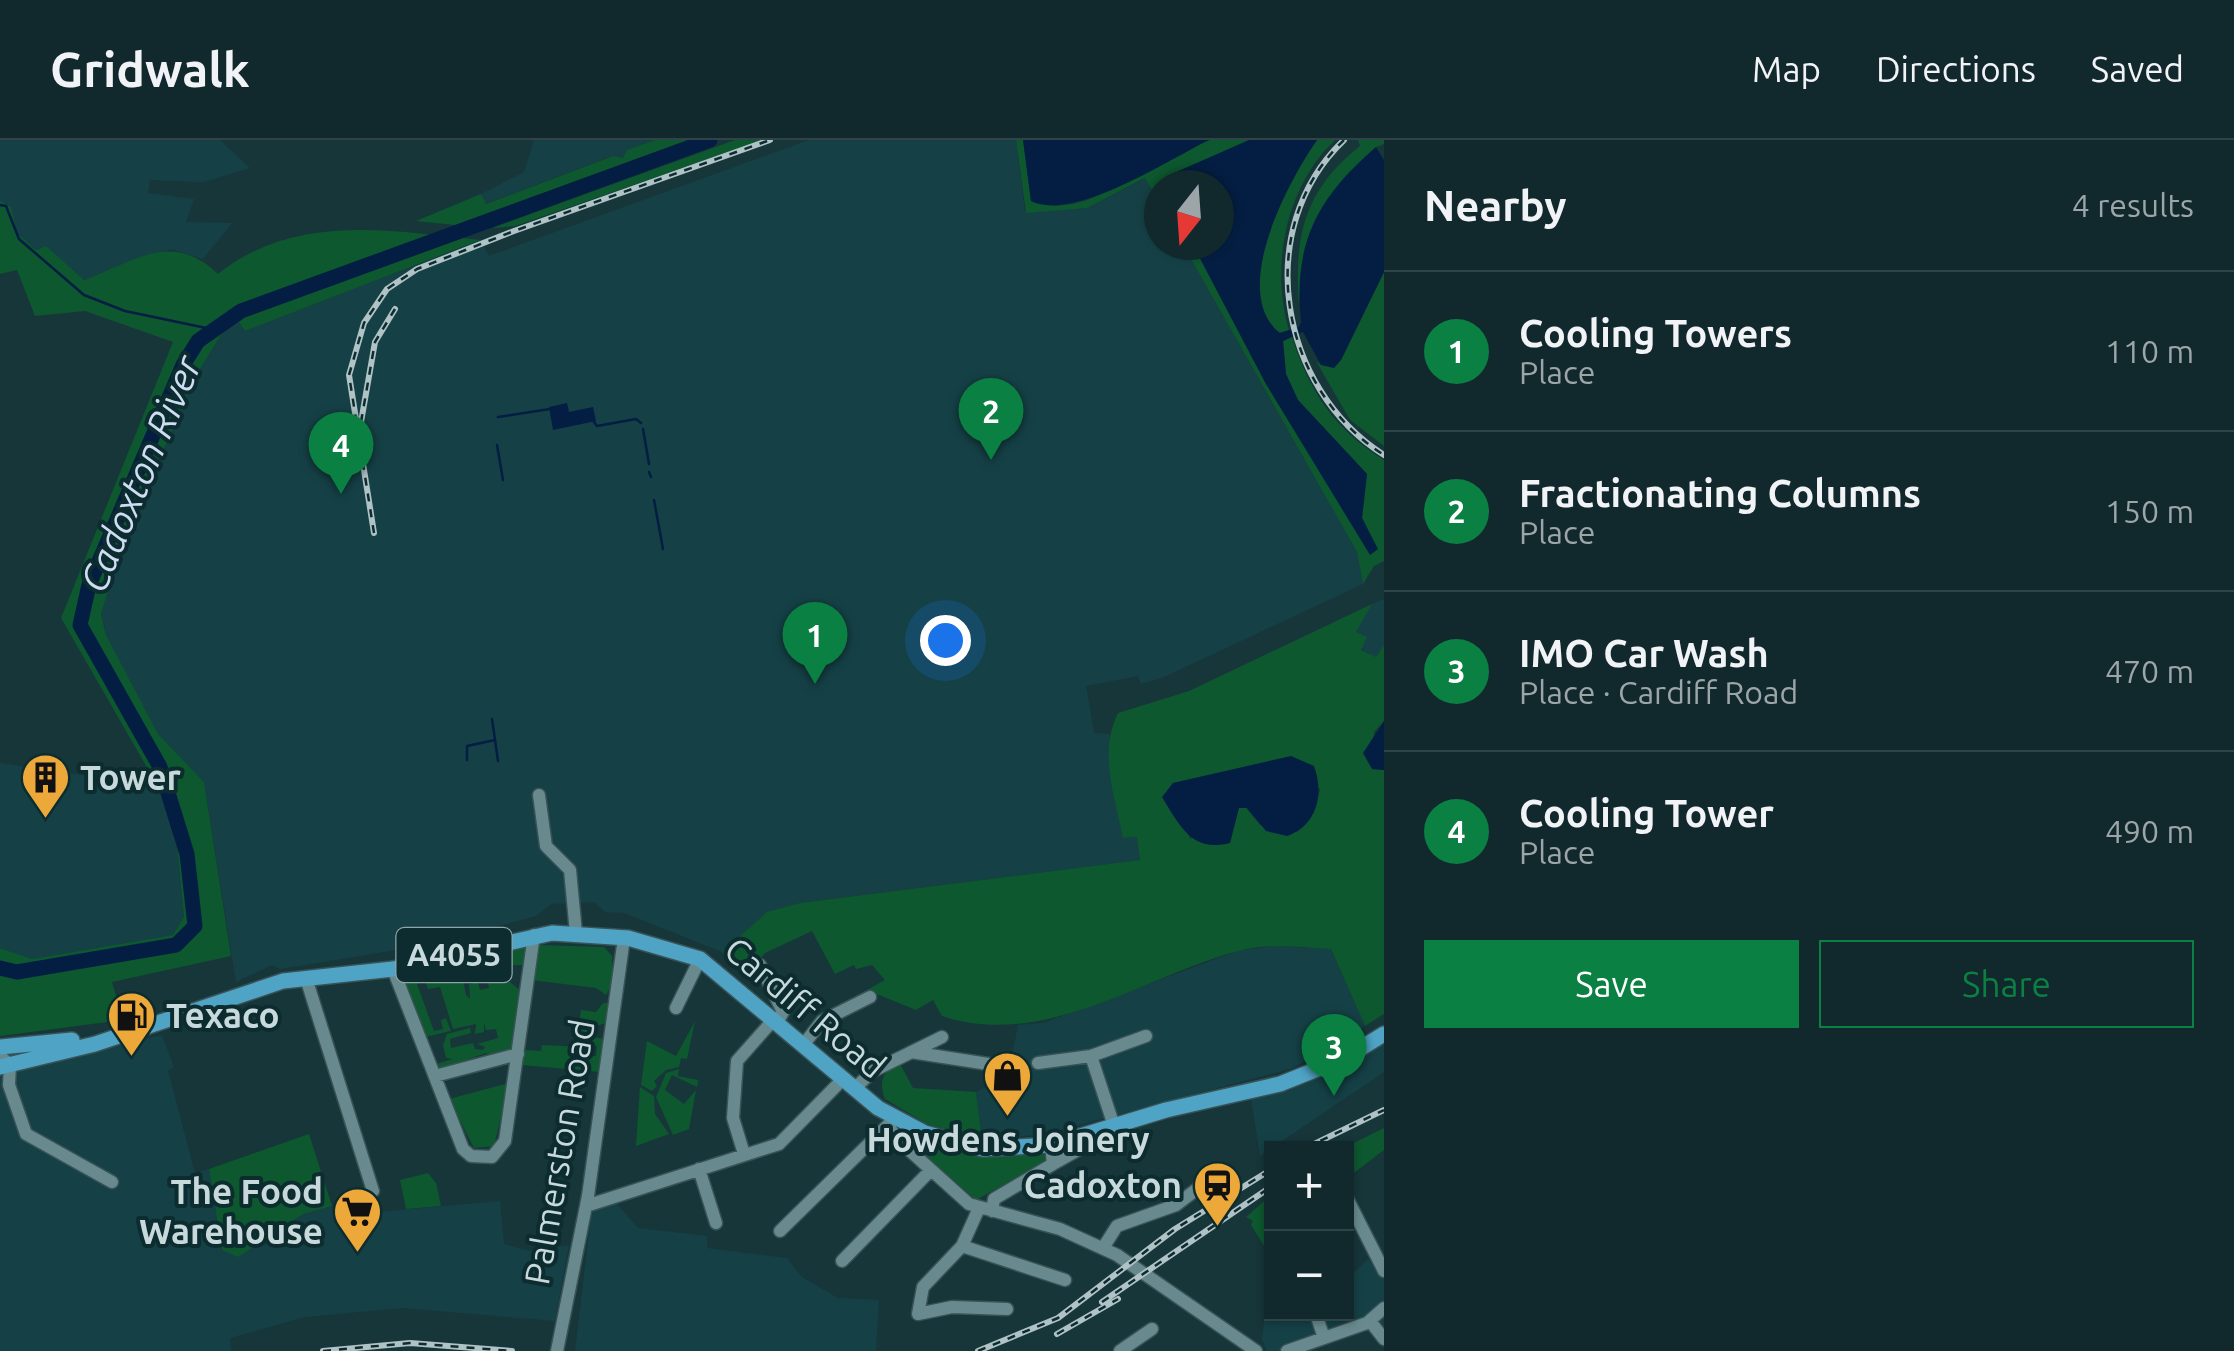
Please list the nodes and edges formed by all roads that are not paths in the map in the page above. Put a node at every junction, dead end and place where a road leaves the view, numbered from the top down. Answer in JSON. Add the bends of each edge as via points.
{"nodes":[{"id":1,"x":539,"y":795,"type":"dead end"},
{"id":2,"x":576,"y":933,"type":"junction"},
{"id":3,"x":594,"y":934,"type":"junction"},
{"id":4,"x":534,"y":935,"type":"junction"},
{"id":5,"x":624,"y":938,"type":"junction"},
{"id":6,"x":700,"y":959,"type":"junction"},
{"id":7,"x":621,"y":962,"type":"junction"},
{"id":8,"x":760,"y":965,"type":"dead end"},
{"id":9,"x":394,"y":969,"type":"junction"},
{"id":10,"x":306,"y":978,"type":"junction"},
{"id":11,"x":870,"y":997,"type":"dead end"},
{"id":12,"x":676,"y":1008,"type":"dead end"},
{"id":13,"x":776,"y":1019,"type":"junction"},
{"id":14,"x":1384,"y":1034,"type":"edge"},
{"id":15,"x":116,"y":1036,"type":"junction"},
{"id":16,"x":1146,"y":1036,"type":"dead end"},
{"id":17,"x":942,"y":1037,"type":"dead end"},
{"id":18,"x":804,"y":1044,"type":"junction"},
{"id":19,"x":0,"y":1047,"type":"edge"},
{"id":20,"x":911,"y":1052,"type":"junction"},
{"id":21,"x":518,"y":1054,"type":"junction"},
{"id":22,"x":1091,"y":1056,"type":"junction"},
{"id":23,"x":1038,"y":1063,"type":"dead end"},
{"id":24,"x":1002,"y":1066,"type":"dead end"},
{"id":25,"x":4,"y":1070,"type":"edge"},
{"id":26,"x":435,"y":1076,"type":"junction"},
{"id":27,"x":848,"y":1084,"type":"junction"},
{"id":28,"x":891,"y":1119,"type":"junction"},
{"id":29,"x":1114,"y":1126,"type":"junction"},
{"id":30,"x":1084,"y":1136,"type":"junction"},
{"id":31,"x":1051,"y":1145,"type":"junction"},
{"id":32,"x":744,"y":1154,"type":"junction"},
{"id":33,"x":1053,"y":1164,"type":"junction"},
{"id":34,"x":698,"y":1169,"type":"junction"},
{"id":35,"x":1210,"y":1170,"type":"dead end"},
{"id":36,"x":928,"y":1172,"type":"junction"},
{"id":37,"x":112,"y":1182,"type":"dead end"},
{"id":38,"x":373,"y":1190,"type":"dead end"},
{"id":39,"x":1354,"y":1200,"type":"edge"},
{"id":40,"x":586,"y":1206,"type":"junction"},
{"id":41,"x":985,"y":1210,"type":"junction"},
{"id":42,"x":716,"y":1222,"type":"dead end"},
{"id":43,"x":780,"y":1230,"type":"dead end"},
{"id":44,"x":962,"y":1246,"type":"junction"},
{"id":45,"x":1103,"y":1248,"type":"junction"},
{"id":46,"x":842,"y":1261,"type":"dead end"},
{"id":47,"x":1384,"y":1271,"type":"edge"},
{"id":48,"x":1065,"y":1280,"type":"dead end"},
{"id":49,"x":1384,"y":1308,"type":"edge"},
{"id":50,"x":1007,"y":1309,"type":"dead end"},
{"id":51,"x":1318,"y":1321,"type":"edge"},
{"id":52,"x":1370,"y":1321,"type":"junction"},
{"id":53,"x":1152,"y":1329,"type":"dead end"},
{"id":54,"x":1324,"y":1338,"type":"junction"},
{"id":55,"x":1384,"y":1339,"type":"edge"},
{"id":56,"x":1240,"y":1340,"type":"junction"},
{"id":57,"x":557,"y":1347,"type":"edge"},
{"id":58,"x":1120,"y":1351,"type":"edge"},
{"id":59,"x":1226,"y":1351,"type":"edge"},
{"id":60,"x":1256,"y":1351,"type":"edge"},
{"id":61,"x":1286,"y":1351,"type":"edge"}],
"edges":[{"from":1,"to":2,"type":"street","via":[[546,846],[570,870]]},
{"from":2,"to":3,"type":"main road","name":"Cardiff Road","number":"A4055"},
{"from":2,"to":4,"type":"main road","name":"Cardiff Road","number":"A4055"},
{"from":3,"to":5,"type":"main road","name":"Cardiff Road","number":"A4055"},
{"from":3,"to":7,"type":"street"},
{"from":4,"to":9,"type":"main road","name":"Cardiff Road","number":"A4055"},
{"from":4,"to":21,"type":"street"},
{"from":5,"to":6,"type":"main road","name":"Cardiff Road","number":"A4055"},
{"from":5,"to":7,"type":"street","name":"Palmerston Road"},
{"from":6,"to":12,"type":"street"},
{"from":6,"to":13,"type":"main road","name":"Cardiff Road","number":"A4055"},
{"from":7,"to":40,"type":"street","name":"Palmerston Road"},
{"from":8,"to":13,"type":"street","via":[[783,1012]]},
{"from":9,"to":10,"type":"main road","name":"Cardiff Road","number":"A4055"},
{"from":9,"to":26,"type":"street"},
{"from":10,"to":15,"type":"main road","name":"Cardiff Road","number":"A4055"},
{"from":10,"to":38,"type":"street"},
{"from":11,"to":18,"type":"street","via":[[822,1021]]},
{"from":13,"to":18,"type":"main road","name":"Cardiff Road","number":"A4055"},
{"from":13,"to":32,"type":"street","via":[[737,1061],[733,1118]]},
{"from":14,"to":29,"type":"main road","name":"Cardiff Road","number":"A4055","via":[[1298,1078]]},
{"from":15,"to":19,"type":"main road","name":"Cardiff Road","number":"A4055"},
{"from":15,"to":25,"type":"main road","name":"Cardiff Road","number":"A4055"},
{"from":16,"to":22,"type":"street"},
{"from":17,"to":20,"type":"street"},
{"from":18,"to":27,"type":"main road","name":"Cardiff Road","number":"A4055"},
{"from":20,"to":24,"type":"street"},
{"from":20,"to":27,"type":"street"},
{"from":21,"to":26,"type":"street"},
{"from":21,"to":26,"type":"street","via":[[506,1141],[492,1157],[471,1156],[463,1148]]},
{"from":22,"to":23,"type":"street"},
{"from":22,"to":29,"type":"street"},
{"from":25,"to":37,"type":"street","via":[[26,1134]]},
{"from":27,"to":28,"type":"main road","name":"Cardiff Road","number":"A4055"},
{"from":27,"to":32,"type":"street","via":[[779,1144]]},
{"from":28,"to":31,"type":"main road","name":"Cardiff Road","number":"A4055","via":[[965,1146]]},
{"from":28,"to":36,"type":"street","via":[[898,1140]]},
{"from":28,"to":43,"type":"street"},
{"from":29,"to":30,"type":"main road","name":"Cardiff Road","number":"A4055"},
{"from":30,"to":31,"type":"main road","name":"Cardiff Road","number":"A4055"},
{"from":30,"to":33,"type":"street","via":[[1085,1146]]},
{"from":31,"to":33,"type":"street"},
{"from":32,"to":34,"type":"street"},
{"from":33,"to":41,"type":"street"},
{"from":34,"to":40,"type":"street"},
{"from":34,"to":42,"type":"street"},
{"from":35,"to":45,"type":"street","via":[[1176,1206],[1117,1226]]},
{"from":36,"to":41,"type":"street"},
{"from":36,"to":46,"type":"street"},
{"from":39,"to":47,"type":"street"},
{"from":40,"to":57,"type":"street","name":"Palmerston Road"},
{"from":41,"to":44,"type":"street"},
{"from":41,"to":45,"type":"street"},
{"from":44,"to":48,"type":"street"},
{"from":44,"to":50,"type":"street","via":[[922,1288],[918,1314],[952,1306]]},
{"from":45,"to":56,"type":"street"},
{"from":49,"to":52,"type":"street"},
{"from":51,"to":54,"type":"street"},
{"from":52,"to":54,"type":"street"},
{"from":52,"to":55,"type":"street"},
{"from":53,"to":58,"type":"street"},
{"from":54,"to":61,"type":"street"},
{"from":56,"to":59,"type":"street"},
{"from":56,"to":60,"type":"street"}]}
